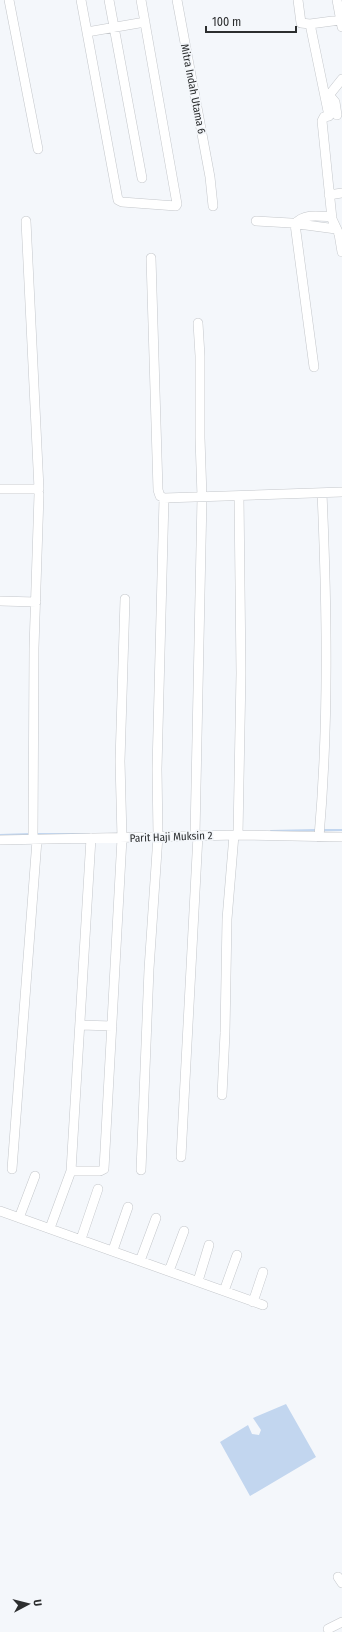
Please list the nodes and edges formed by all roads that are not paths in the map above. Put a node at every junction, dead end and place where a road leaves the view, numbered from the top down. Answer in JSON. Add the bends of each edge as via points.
{"nodes":[{"id":1,"x":9,"y":0,"type":"edge"},
{"id":2,"x":81,"y":0,"type":"edge"},
{"id":3,"x":109,"y":0,"type":"edge"},
{"id":4,"x":141,"y":0,"type":"edge"},
{"id":5,"x":177,"y":0,"type":"edge"},
{"id":6,"x":298,"y":0,"type":"edge"},
{"id":7,"x":337,"y":0,"type":"edge"},
{"id":8,"x":145,"y":22,"type":"junction"},
{"id":9,"x":341,"y":23,"type":"edge"},
{"id":10,"x":310,"y":24,"type":"junction"},
{"id":11,"x":114,"y":28,"type":"junction"},
{"id":12,"x":87,"y":32,"type":"junction"},
{"id":13,"x":342,"y":79,"type":"edge"},
{"id":14,"x":327,"y":97,"type":"junction"},
{"id":15,"x":336,"y":115,"type":"edge"},
{"id":16,"x":38,"y":149,"type":"dead end"},
{"id":17,"x":142,"y":178,"type":"dead end"},
{"id":18,"x":342,"y":194,"type":"edge"},
{"id":19,"x":329,"y":195,"type":"junction"},
{"id":20,"x":213,"y":206,"type":"dead end"},
{"id":21,"x":332,"y":217,"type":"junction"},
{"id":22,"x":26,"y":221,"type":"dead end"},
{"id":23,"x":256,"y":221,"type":"dead end"},
{"id":24,"x":297,"y":221,"type":"junction"},
{"id":25,"x":336,"y":229,"type":"junction"},
{"id":26,"x":342,"y":252,"type":"edge"},
{"id":27,"x":150,"y":258,"type":"dead end"},
{"id":28,"x":198,"y":323,"type":"dead end"},
{"id":29,"x":314,"y":367,"type":"dead end"},
{"id":30,"x":0,"y":489,"type":"edge"},
{"id":31,"x":342,"y":492,"type":"edge"},
{"id":32,"x":322,"y":493,"type":"junction"},
{"id":33,"x":39,"y":494,"type":"dead end"},
{"id":34,"x":239,"y":496,"type":"junction"},
{"id":35,"x":202,"y":497,"type":"junction"},
{"id":36,"x":164,"y":498,"type":"junction"},
{"id":37,"x":125,"y":599,"type":"dead end"},
{"id":38,"x":0,"y":601,"type":"edge"},
{"id":39,"x":36,"y":602,"type":"junction"},
{"id":40,"x":196,"y":835,"type":"junction"},
{"id":41,"x":236,"y":835,"type":"junction"},
{"id":42,"x":158,"y":836,"type":"junction"},
{"id":43,"x":320,"y":837,"type":"junction"},
{"id":44,"x":342,"y":837,"type":"edge"},
{"id":45,"x":91,"y":838,"type":"junction"},
{"id":46,"x":122,"y":838,"type":"junction"},
{"id":47,"x":0,"y":840,"type":"edge"},
{"id":48,"x":35,"y":840,"type":"junction"},
{"id":49,"x":81,"y":1025,"type":"junction"},
{"id":50,"x":112,"y":1026,"type":"junction"},
{"id":51,"x":222,"y":1095,"type":"dead end"},
{"id":52,"x":181,"y":1157,"type":"dead end"},
{"id":53,"x":12,"y":1169,"type":"dead end"},
{"id":54,"x":142,"y":1170,"type":"dead end"},
{"id":55,"x":71,"y":1171,"type":"junction"},
{"id":56,"x":35,"y":1176,"type":"dead end"},
{"id":57,"x":98,"y":1189,"type":"dead end"},
{"id":58,"x":128,"y":1207,"type":"dead end"},
{"id":59,"x":0,"y":1211,"type":"edge"},
{"id":60,"x":19,"y":1218,"type":"junction"},
{"id":61,"x":156,"y":1218,"type":"dead end"},
{"id":62,"x":50,"y":1228,"type":"junction"},
{"id":63,"x":184,"y":1231,"type":"dead end"},
{"id":64,"x":81,"y":1239,"type":"junction"},
{"id":65,"x":209,"y":1245,"type":"dead end"},
{"id":66,"x":112,"y":1250,"type":"junction"},
{"id":67,"x":237,"y":1255,"type":"dead end"},
{"id":68,"x":140,"y":1260,"type":"junction"},
{"id":69,"x":169,"y":1271,"type":"junction"},
{"id":70,"x":263,"y":1272,"type":"dead end"},
{"id":71,"x":198,"y":1281,"type":"junction"},
{"id":72,"x":224,"y":1291,"type":"junction"},
{"id":73,"x":253,"y":1302,"type":"junction"},
{"id":74,"x":263,"y":1304,"type":"dead end"},
{"id":75,"x":342,"y":1622,"type":"edge"},
{"id":76,"x":328,"y":1629,"type":"dead end"}],
"edges":[{"from":1,"to":16,"type":"street"},
{"from":2,"to":12,"type":"street"},
{"from":3,"to":11,"type":"street"},
{"from":4,"to":8,"type":"street"},
{"from":5,"to":20,"type":"street","name":"Mitra Indah Utama 6","via":[[210,177]]},
{"from":6,"to":10,"type":"street","via":[[301,23]]},
{"from":7,"to":9,"type":"street"},
{"from":8,"to":11,"type":"street"},
{"from":8,"to":12,"type":"street","via":[[176,206],[118,200]]},
{"from":9,"to":10,"type":"street"},
{"from":10,"to":14,"type":"street"},
{"from":11,"to":12,"type":"street"},
{"from":11,"to":17,"type":"street"},
{"from":13,"to":14,"type":"street"},
{"from":14,"to":15,"type":"street"},
{"from":15,"to":19,"type":"street","via":[[324,117],[322,121]]},
{"from":18,"to":19,"type":"street"},
{"from":19,"to":21,"type":"street"},
{"from":21,"to":24,"type":"street"},
{"from":21,"to":25,"type":"street"},
{"from":22,"to":30,"type":"street","via":[[39,489]]},
{"from":23,"to":24,"type":"street"},
{"from":24,"to":25,"type":"street"},
{"from":24,"to":29,"type":"street"},
{"from":25,"to":26,"type":"street"},
{"from":27,"to":36,"type":"street","via":[[158,490]]},
{"from":28,"to":35,"type":"street"},
{"from":31,"to":32,"type":"street"},
{"from":32,"to":34,"type":"street"},
{"from":32,"to":43,"type":"street","via":[[327,672]]},
{"from":33,"to":39,"type":"street"},
{"from":34,"to":35,"type":"street"},
{"from":34,"to":41,"type":"street","via":[[241,673]]},
{"from":35,"to":36,"type":"street"},
{"from":35,"to":40,"type":"street"},
{"from":36,"to":42,"type":"street","via":[[157,754]]},
{"from":37,"to":46,"type":"street","via":[[120,761]]},
{"from":38,"to":39,"type":"street"},
{"from":39,"to":48,"type":"street"},
{"from":40,"to":41,"type":"street","name":"Parit Haji Muksin 2"},
{"from":40,"to":42,"type":"street","name":"Parit Haji Muksin 2"},
{"from":40,"to":52,"type":"street"},
{"from":41,"to":43,"type":"street","name":"Parit Haji Muksin 2"},
{"from":41,"to":51,"type":"street","via":[[227,920]]},
{"from":42,"to":46,"type":"street","name":"Parit Haji Muksin 2"},
{"from":42,"to":54,"type":"street","via":[[149,969]]},
{"from":43,"to":44,"type":"street","name":"Parit Haji Muksin 2"},
{"from":45,"to":46,"type":"street","name":"Parit Haji Muksin 2"},
{"from":45,"to":48,"type":"street","name":"Parit Haji Muksin 2"},
{"from":45,"to":49,"type":"street"},
{"from":46,"to":50,"type":"street"},
{"from":47,"to":48,"type":"street","name":"Parit Haji Muksin 2"},
{"from":48,"to":53,"type":"street"},
{"from":49,"to":50,"type":"street"},
{"from":49,"to":55,"type":"street"},
{"from":50,"to":55,"type":"street","via":[[104,1169]]},
{"from":55,"to":62,"type":"street"},
{"from":56,"to":60,"type":"street"},
{"from":57,"to":64,"type":"street"},
{"from":58,"to":66,"type":"street"},
{"from":59,"to":60,"type":"street"},
{"from":60,"to":62,"type":"street"},
{"from":61,"to":68,"type":"street"},
{"from":62,"to":64,"type":"street"},
{"from":63,"to":69,"type":"street"},
{"from":64,"to":66,"type":"street"},
{"from":65,"to":71,"type":"street"},
{"from":66,"to":68,"type":"street"},
{"from":67,"to":72,"type":"street"},
{"from":68,"to":69,"type":"street"},
{"from":69,"to":71,"type":"street"},
{"from":70,"to":73,"type":"street"},
{"from":71,"to":72,"type":"street"},
{"from":72,"to":73,"type":"street"},
{"from":73,"to":74,"type":"street"},
{"from":75,"to":76,"type":"street"}]}
